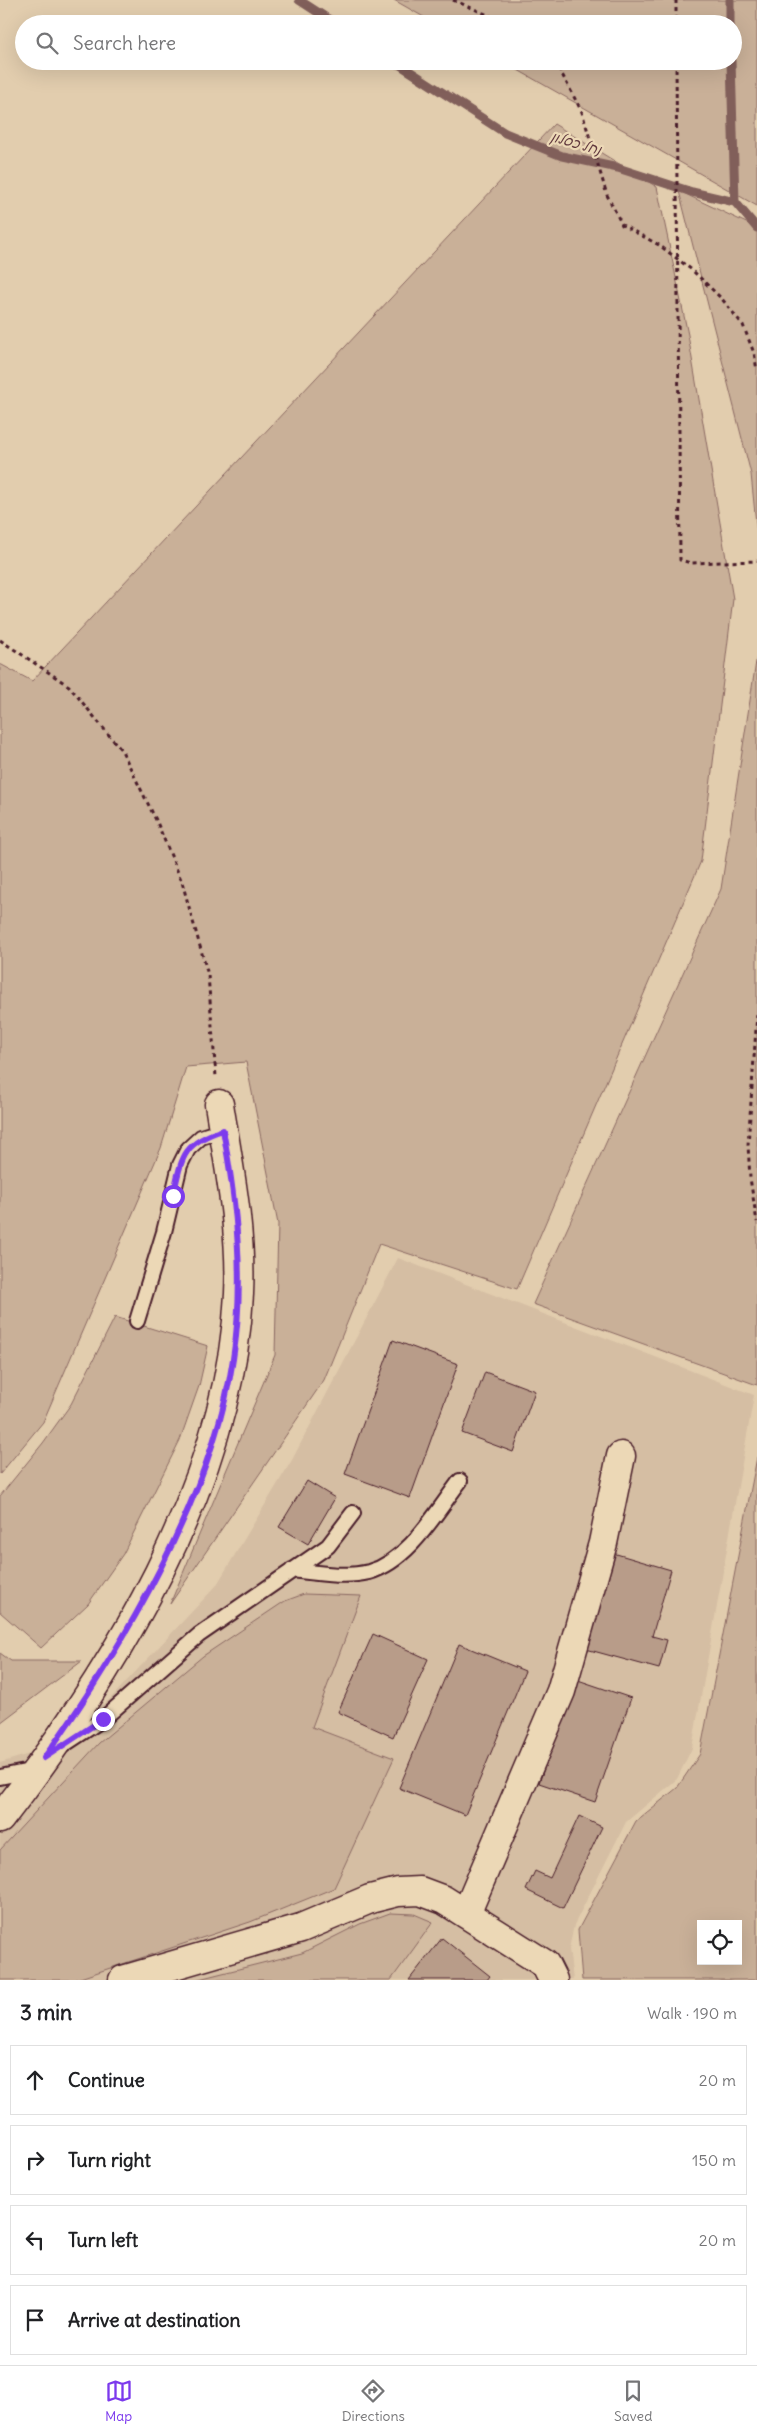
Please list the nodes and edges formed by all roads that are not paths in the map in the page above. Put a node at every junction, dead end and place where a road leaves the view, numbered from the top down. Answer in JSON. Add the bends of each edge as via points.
{"nodes":[{"id":1,"x":221,"y":1117,"type":"joint"},
{"id":2,"x":137,"y":1321,"type":"dead end"},
{"id":3,"x":621,"y":1456,"type":"dead end"},
{"id":4,"x":460,"y":1481,"type":"dead end"},
{"id":5,"x":353,"y":1513,"type":"dead end"},
{"id":6,"x":292,"y":1570,"type":"junction"},
{"id":7,"x":40,"y":1764,"type":"junction"},
{"id":8,"x":0,"y":1778,"type":"edge"},
{"id":9,"x":0,"y":1819,"type":"edge"},
{"id":10,"x":466,"y":1914,"type":"junction"},
{"id":11,"x":123,"y":1980,"type":"edge"},
{"id":12,"x":553,"y":1980,"type":"edge"}],
"edges":[{"from":1,"to":2,"type":"lane","via":[[188,1149],[180,1165]]},
{"from":1,"to":7,"type":"street","via":[[240,1263],[237,1325],[226,1397],[199,1479],[166,1557],[105,1666]]},
{"from":3,"to":10,"type":"street","via":[[603,1543],[561,1691]]},
{"from":4,"to":6,"type":"lane","via":[[406,1551],[389,1564],[368,1572],[343,1574]]},
{"from":5,"to":6,"type":"lane","via":[[328,1546]]},
{"from":6,"to":7,"type":"lane","via":[[199,1635],[103,1719]]},
{"from":7,"to":8,"type":"lane"},
{"from":7,"to":9,"type":"street"},
{"from":10,"to":11,"type":"street","via":[[444,1900],[420,1891],[398,1892],[370,1899],[301,1928]]},
{"from":10,"to":12,"type":"street","via":[[545,1964]]}]}
